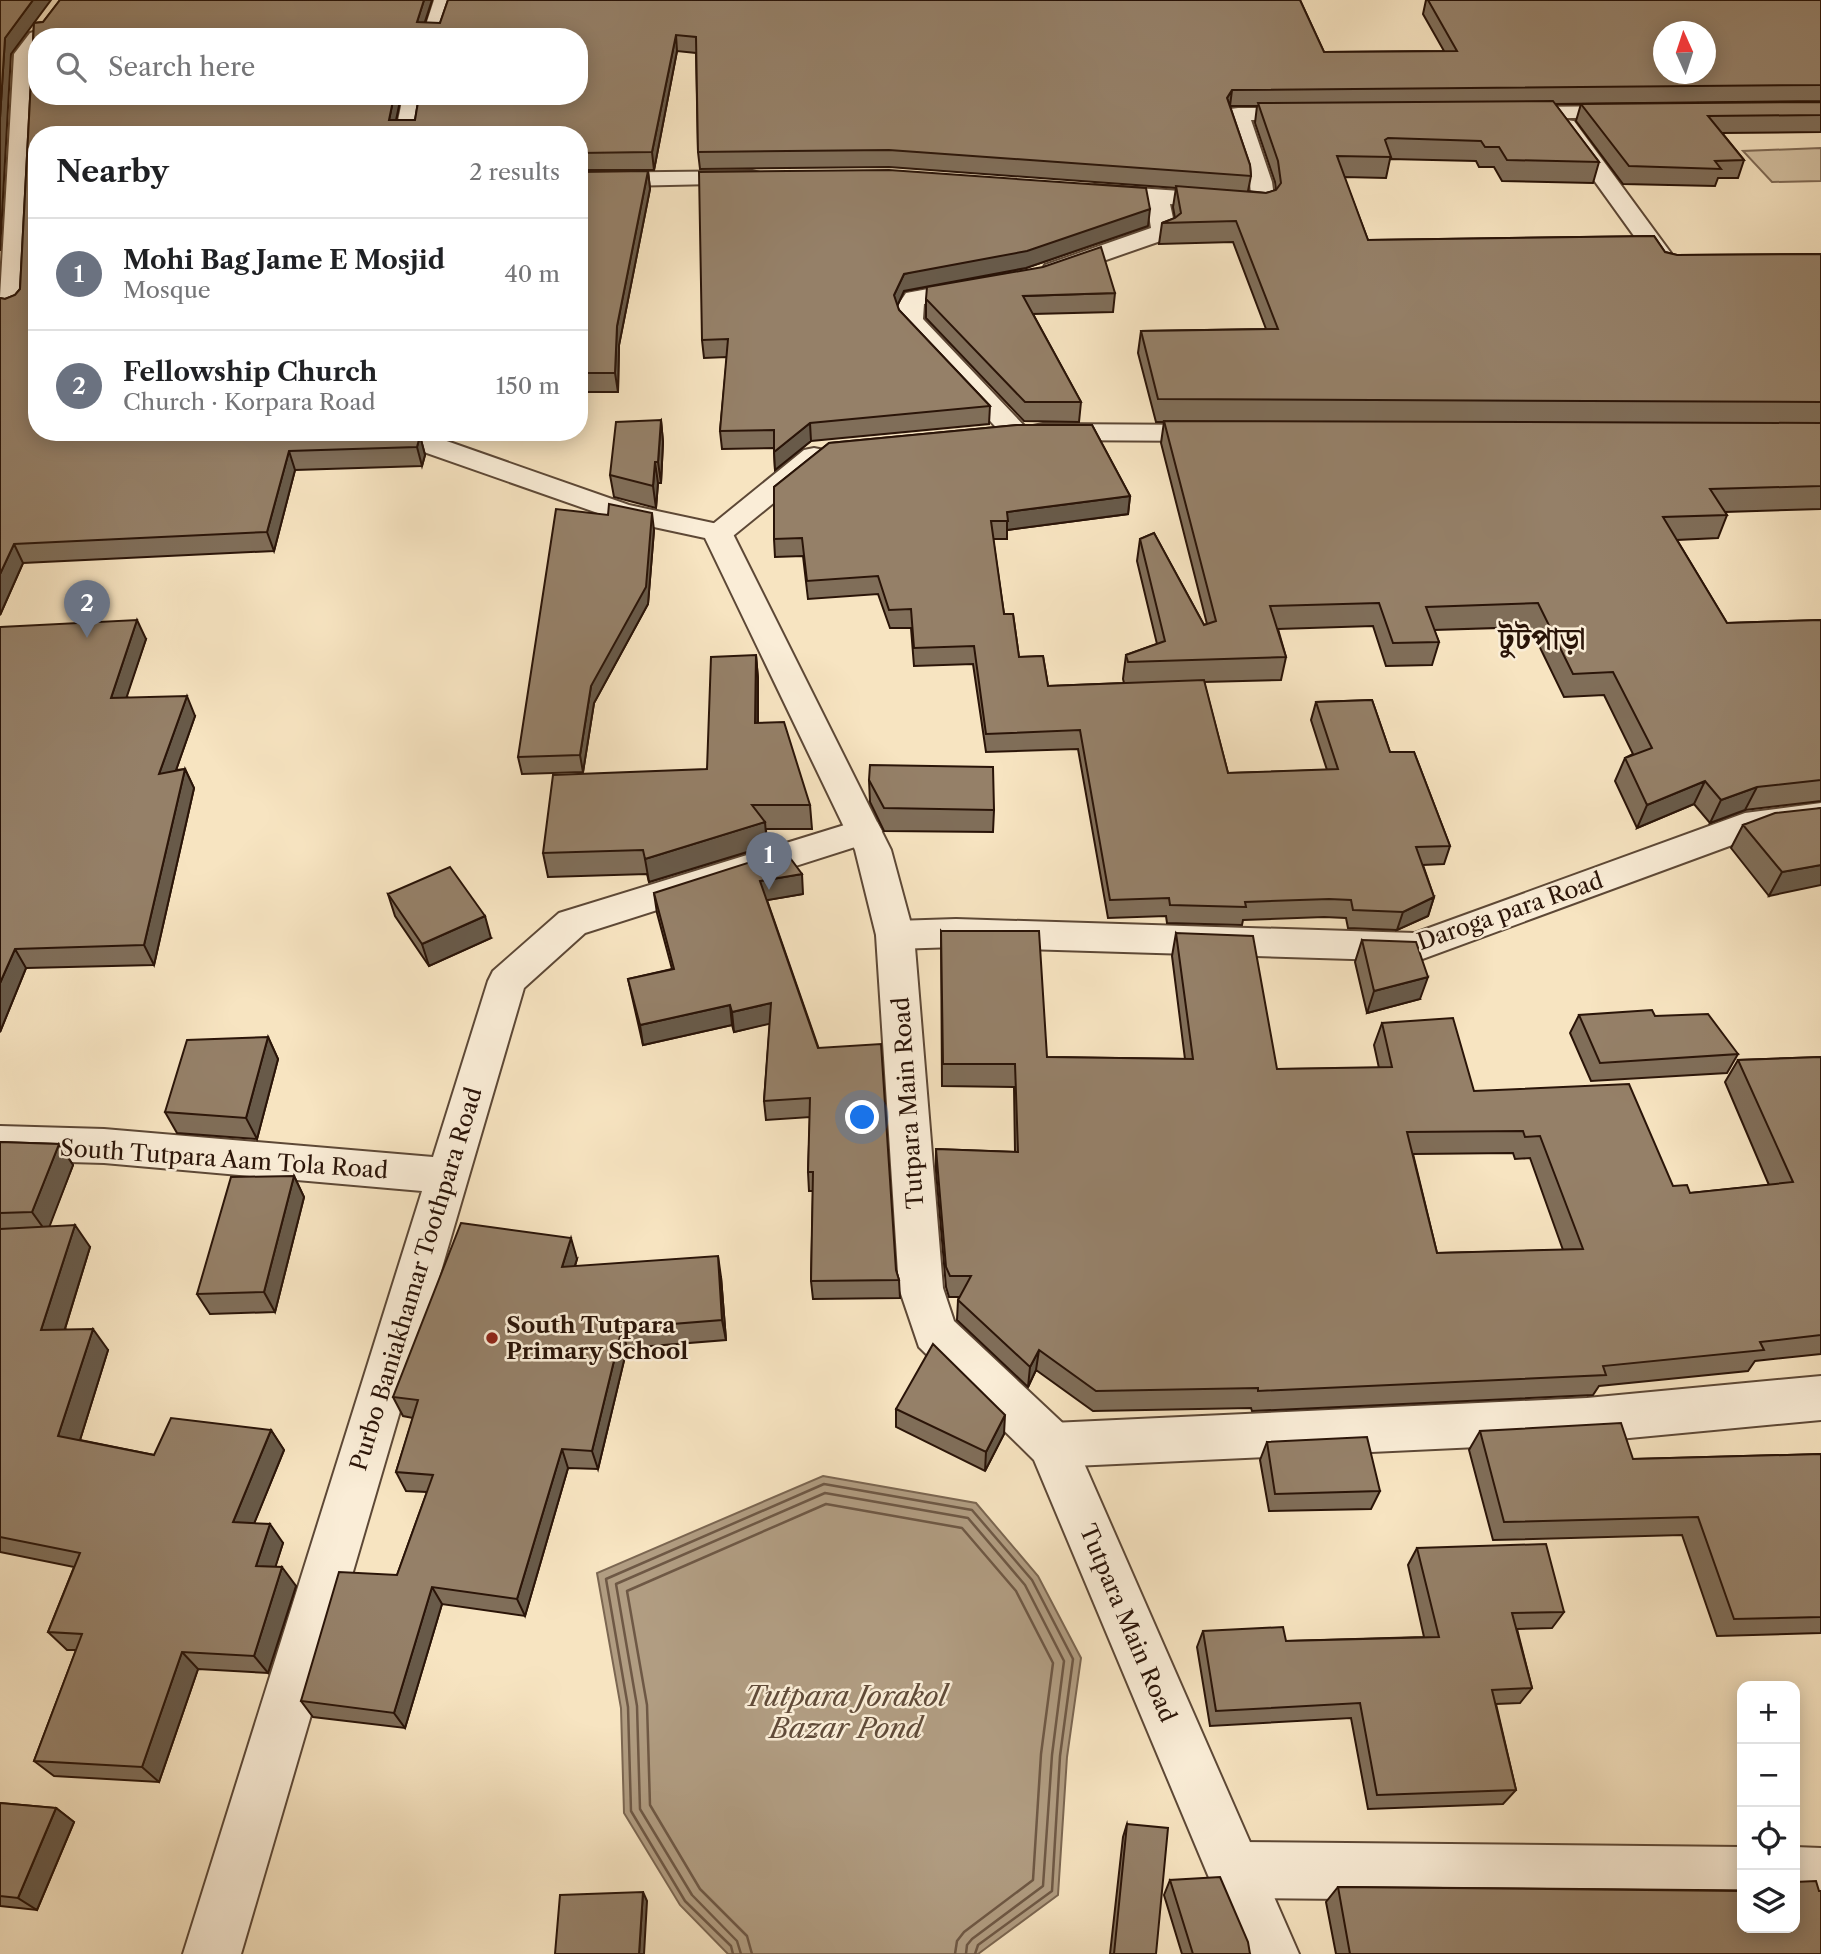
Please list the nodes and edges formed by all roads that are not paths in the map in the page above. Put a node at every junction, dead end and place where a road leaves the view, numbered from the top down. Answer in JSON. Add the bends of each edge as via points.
{"nodes":[{"id":1,"x":444,"y":0,"type":"edge"},
{"id":2,"x":51,"y":18,"type":"edge"},
{"id":3,"x":44,"y":28,"type":"edge"},
{"id":4,"x":435,"y":28,"type":"edge"},
{"id":5,"x":28,"y":49,"type":"edge"},
{"id":6,"x":412,"y":105,"type":"edge"},
{"id":7,"x":1654,"y":112,"type":"edge"},
{"id":8,"x":1487,"y":113,"type":"edge"},
{"id":9,"x":1556,"y":113,"type":"junction"},
{"id":10,"x":1335,"y":114,"type":"edge"},
{"id":11,"x":408,"y":126,"type":"edge"},
{"id":12,"x":777,"y":178,"type":"edge"},
{"id":13,"x":588,"y":180,"type":"edge"},
{"id":14,"x":1077,"y":191,"type":"edge"},
{"id":15,"x":1157,"y":197,"type":"junction"},
{"id":16,"x":1711,"y":267,"type":"edge"},
{"id":17,"x":1032,"y":278,"type":"edge"},
{"id":18,"x":1006,"y":282,"type":"edge"},
{"id":19,"x":16,"y":307,"type":"edge"},
{"id":20,"x":1016,"y":432,"type":"junction"},
{"id":21,"x":1238,"y":433,"type":"edge"},
{"id":22,"x":988,"y":435,"type":"edge"},
{"id":23,"x":420,"y":441,"type":"edge"},
{"id":24,"x":835,"y":449,"type":"edge"},
{"id":25,"x":718,"y":534,"type":"junction"},
{"id":26,"x":1821,"y":815,"type":"edge"},
{"id":27,"x":864,"y":831,"type":"junction"},
{"id":28,"x":895,"y":935,"type":"junction"},
{"id":29,"x":0,"y":1143,"type":"edge"},
{"id":30,"x":447,"y":1176,"type":"junction"},
{"id":31,"x":1821,"y":1398,"type":"edge"},
{"id":32,"x":1052,"y":1445,"type":"junction"},
{"id":33,"x":1236,"y":1870,"type":"junction"},
{"id":34,"x":1737,"y":1875,"type":"edge"},
{"id":35,"x":1800,"y":1875,"type":"edge"},
{"id":36,"x":1821,"y":1876,"type":"edge"},
{"id":37,"x":212,"y":1954,"type":"edge"},
{"id":38,"x":1270,"y":1954,"type":"edge"}],
"edges":[{"from":1,"to":4,"type":"street"},
{"from":2,"to":3,"type":"street"},
{"from":5,"to":19,"type":"street","via":[[24,54]]},
{"from":6,"to":11,"type":"street"},
{"from":7,"to":9,"type":"street"},
{"from":8,"to":9,"type":"street"},
{"from":9,"to":16,"type":"street","via":[[1669,267]]},
{"from":10,"to":15,"type":"street","via":[[1238,114],[1264,204]]},
{"from":12,"to":13,"type":"street"},
{"from":14,"to":15,"type":"street"},
{"from":15,"to":17,"type":"street","via":[[1164,232]]},
{"from":18,"to":20,"type":"street","via":[[915,298],[909,308],[910,321]]},
{"from":20,"to":21,"type":"street"},
{"from":20,"to":22,"type":"street"},
{"from":23,"to":25,"type":"street","via":[[622,512]]},
{"from":24,"to":25,"type":"street","via":[[821,450]]},
{"from":25,"to":27,"type":"street","name":"Tutpara Main Road"},
{"from":26,"to":28,"type":"street","name":"Daroga para Road","via":[[1758,822],[1418,947]]},
{"from":27,"to":28,"type":"street","name":"Tutpara Main Road"},
{"from":27,"to":30,"type":"street","name":"Purbo Baniakhamar Toothpara Road","via":[[572,923],[507,981]]},
{"from":28,"to":32,"type":"street","name":"Tutpara Main Road","via":[[921,1288],[935,1333]]},
{"from":29,"to":30,"type":"street","name":"South Tutpara Aam Tola Road","via":[[104,1146]]},
{"from":30,"to":37,"type":"street","name":"Purbo Baniakhamar Toothpara Road"},
{"from":31,"to":32,"type":"street","via":[[1587,1419]]},
{"from":32,"to":33,"type":"street","name":"Tutpara Main Road"},
{"from":33,"to":34,"type":"street"},
{"from":33,"to":38,"type":"street","name":"Tutpara Main Road"},
{"from":35,"to":36,"type":"street"}]}
